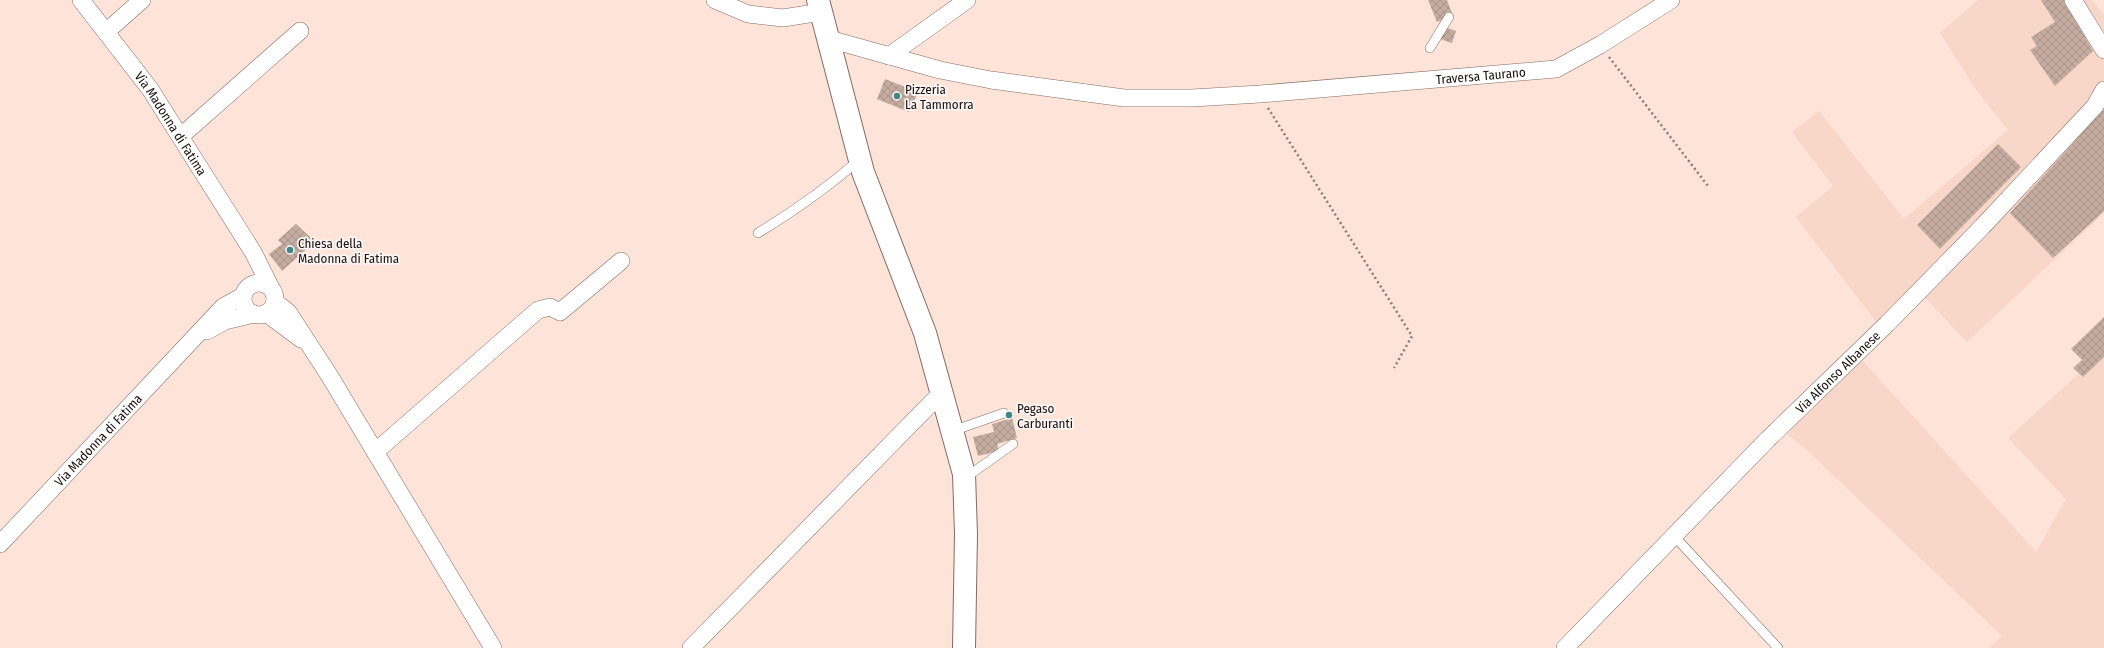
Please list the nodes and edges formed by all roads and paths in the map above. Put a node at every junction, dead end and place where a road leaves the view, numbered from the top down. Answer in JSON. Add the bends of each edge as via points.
{"nodes":[{"id":1,"x":81,"y":0,"type":"edge"},
{"id":2,"x":142,"y":0,"type":"edge"},
{"id":3,"x":715,"y":0,"type":"edge"},
{"id":4,"x":967,"y":0,"type":"edge"},
{"id":5,"x":1671,"y":0,"type":"edge"},
{"id":6,"x":2073,"y":0,"type":"edge"},
{"id":7,"x":820,"y":6,"type":"edge"},
{"id":8,"x":1449,"y":17,"type":"dead end"},
{"id":9,"x":107,"y":31,"type":"junction"},
{"id":10,"x":300,"y":31,"type":"dead end"},
{"id":11,"x":829,"y":39,"type":"junction"},
{"id":12,"x":1600,"y":45,"type":"junction"},
{"id":13,"x":1430,"y":48,"type":"dead end"},
{"id":14,"x":2104,"y":50,"type":"edge"},
{"id":15,"x":889,"y":56,"type":"junction"},
{"id":16,"x":2104,"y":90,"type":"edge"},
{"id":17,"x":1265,"y":94,"type":"junction"},
{"id":18,"x":181,"y":136,"type":"junction"},
{"id":19,"x":860,"y":159,"type":"junction"},
{"id":20,"x":1708,"y":186,"type":"dead end"},
{"id":21,"x":758,"y":233,"type":"dead end"},
{"id":22,"x":252,"y":252,"type":"junction"},
{"id":23,"x":621,"y":261,"type":"dead end"},
{"id":24,"x":245,"y":291,"type":"junction"},
{"id":25,"x":266,"y":304,"type":"junction"},
{"id":26,"x":198,"y":336,"type":"junction"},
{"id":27,"x":1394,"y":368,"type":"dead end"},
{"id":28,"x":942,"y":392,"type":"junction"},
{"id":29,"x":1004,"y":414,"type":"dead end"},
{"id":30,"x":951,"y":427,"type":"junction"},
{"id":31,"x":1013,"y":444,"type":"dead end"},
{"id":32,"x":375,"y":452,"type":"junction"},
{"id":33,"x":964,"y":479,"type":"junction"},
{"id":34,"x":1675,"y":537,"type":"junction"},
{"id":35,"x":0,"y":544,"type":"edge"},
{"id":36,"x":493,"y":648,"type":"edge"},
{"id":37,"x":691,"y":648,"type":"edge"},
{"id":38,"x":964,"y":648,"type":"edge"},
{"id":39,"x":1565,"y":648,"type":"edge"},
{"id":40,"x":1778,"y":648,"type":"edge"}],
"edges":[{"from":1,"to":9,"type":"street","name":"Via Madonna di Fatima"},
{"from":2,"to":9,"type":"street"},
{"from":3,"to":7,"type":"street","via":[[748,14],[783,18]]},
{"from":4,"to":15,"type":"street"},
{"from":5,"to":12,"type":"street","name":"Traversa Taurano"},
{"from":6,"to":14,"type":"street"},
{"from":7,"to":11,"type":"street"},
{"from":8,"to":13,"type":"lane"},
{"from":9,"to":18,"type":"street","name":"Via Madonna di Fatima"},
{"from":10,"to":18,"type":"street"},
{"from":11,"to":15,"type":"street","name":"Traversa Taurano"},
{"from":11,"to":19,"type":"street","via":[[847,88]]},
{"from":12,"to":17,"type":"street","name":"Traversa Taurano","via":[[1556,69]]},
{"from":12,"to":20,"type":"path"},
{"from":15,"to":17,"type":"street","name":"Traversa Taurano","via":[[991,80],[1124,98]]},
{"from":16,"to":34,"type":"street","name":"Via Alfonso Albanese","via":[[2095,106],[1982,227],[1768,440]]},
{"from":17,"to":27,"type":"path","via":[[1412,336]]},
{"from":18,"to":22,"type":"street","name":"Via Madonna di Fatima"},
{"from":19,"to":21,"type":"lane","via":[[796,210]]},
{"from":19,"to":28,"type":"street","via":[[925,333]]},
{"from":22,"to":24,"type":"street"},
{"from":22,"to":25,"type":"street","name":"Via Madonna di Fatima"},
{"from":23,"to":32,"type":"street","via":[[560,312],[550,306],[538,310]]},
{"from":24,"to":25,"type":"street","via":[[245,307]]},
{"from":24,"to":25,"type":"street","name":"Via Madonna di Fatima","via":[[256,282],[266,283]]},
{"from":24,"to":26,"type":"street","name":"Via Madonna di Fatima","via":[[224,307]]},
{"from":25,"to":26,"type":"street","via":[[225,321]]},
{"from":25,"to":32,"type":"street","via":[[313,350]]},
{"from":26,"to":35,"type":"street","name":"Via Madonna di Fatima"},
{"from":28,"to":30,"type":"street"},
{"from":28,"to":37,"type":"street"},
{"from":29,"to":30,"type":"lane","via":[[961,428]]},
{"from":30,"to":33,"type":"street"},
{"from":31,"to":33,"type":"lane"},
{"from":32,"to":36,"type":"street"},
{"from":33,"to":38,"type":"street"},
{"from":34,"to":39,"type":"street","name":"Via Alfonso Albanese"},
{"from":34,"to":40,"type":"lane"}]}
